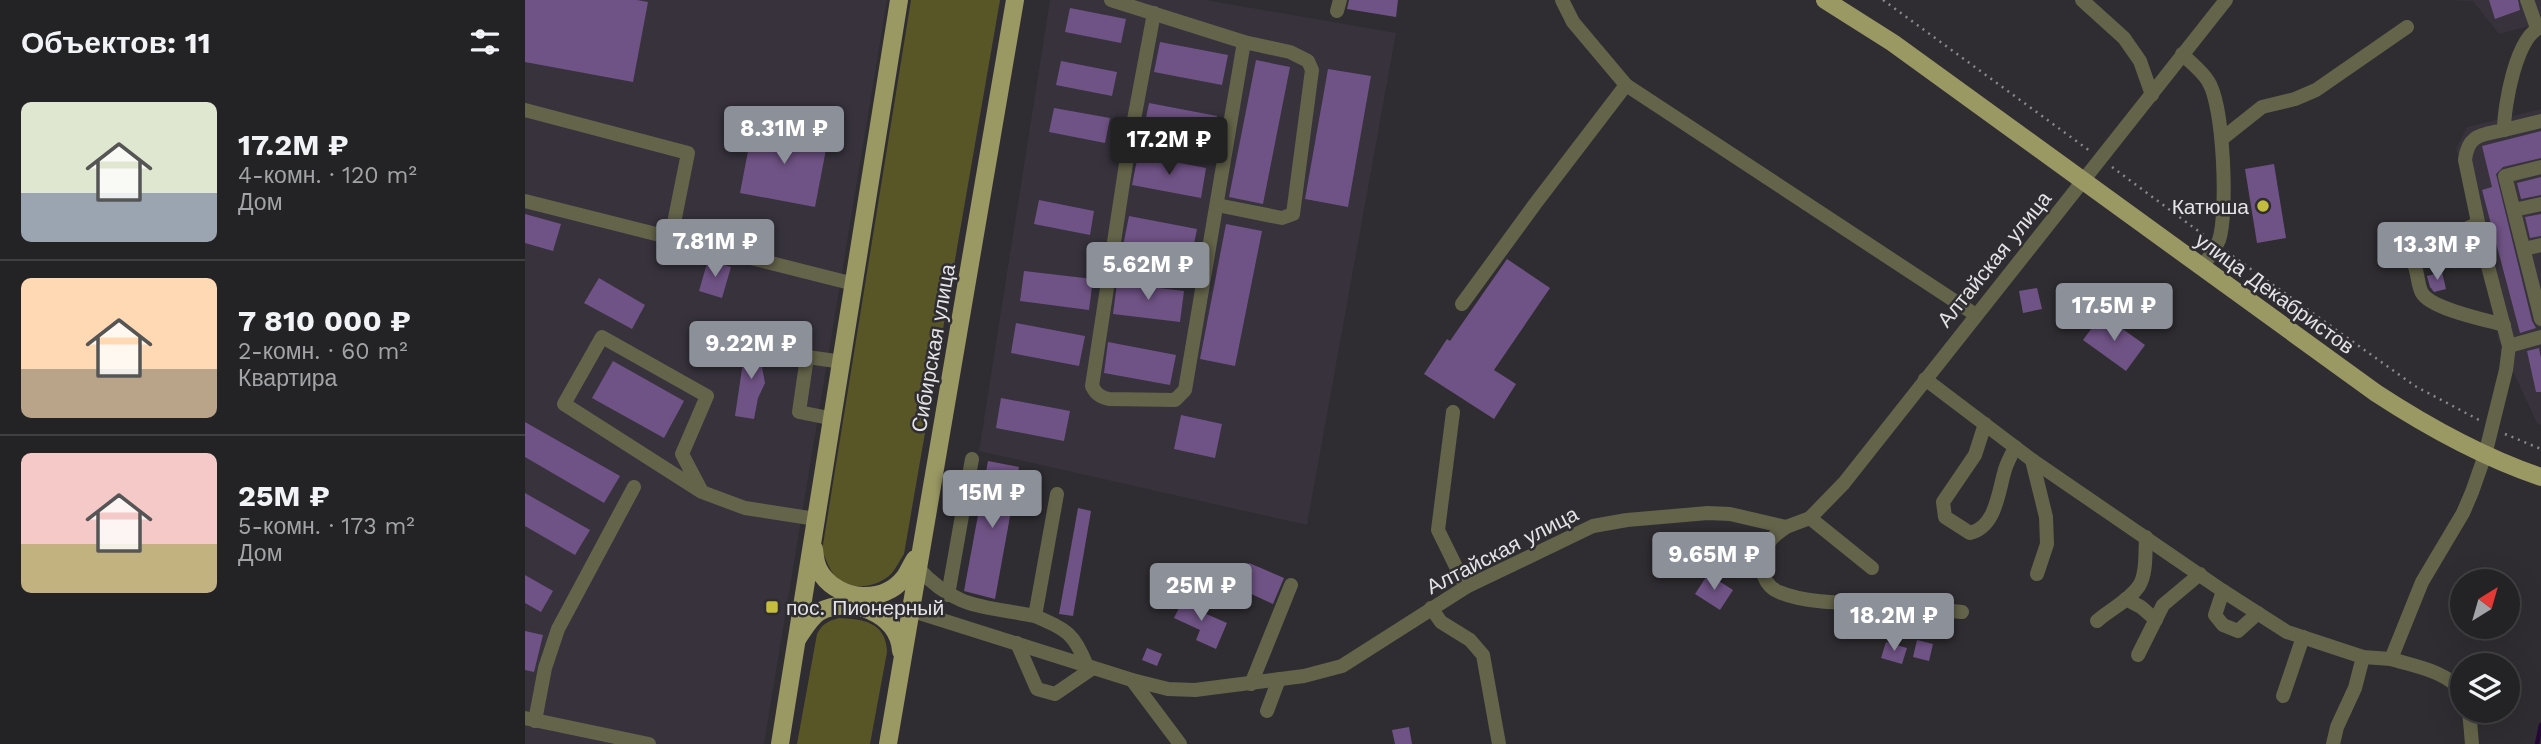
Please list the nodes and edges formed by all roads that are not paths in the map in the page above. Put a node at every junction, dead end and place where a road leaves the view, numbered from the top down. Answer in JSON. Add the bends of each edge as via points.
{"nodes":[{"id":1,"x":899,"y":0,"type":"edge"},
{"id":2,"x":1015,"y":0,"type":"edge"},
{"id":3,"x":1111,"y":0,"type":"edge"},
{"id":4,"x":1562,"y":0,"type":"edge"},
{"id":5,"x":1825,"y":0,"type":"edge"},
{"id":6,"x":2082,"y":0,"type":"edge"},
{"id":7,"x":2226,"y":0,"type":"edge"},
{"id":8,"x":2527,"y":0,"type":"edge"},
{"id":9,"x":1154,"y":13,"type":"junction"},
{"id":10,"x":2407,"y":27,"type":"dead end"},
{"id":11,"x":2539,"y":27,"type":"edge"},
{"id":12,"x":1244,"y":42,"type":"junction"},
{"id":13,"x":2182,"y":54,"type":"junction"},
{"id":14,"x":1626,"y":85,"type":"junction"},
{"id":15,"x":2152,"y":95,"type":"junction"},
{"id":16,"x":525,"y":110,"type":"edge"},
{"id":17,"x":2541,"y":121,"type":"edge"},
{"id":18,"x":2504,"y":130,"type":"junction"},
{"id":19,"x":2223,"y":138,"type":"junction"},
{"id":20,"x":2541,"y":167,"type":"edge"},
{"id":21,"x":2083,"y":181,"type":"junction"},
{"id":22,"x":525,"y":201,"type":"edge"},
{"id":23,"x":2541,"y":204,"type":"edge"},
{"id":24,"x":1217,"y":205,"type":"junction"},
{"id":25,"x":2514,"y":210,"type":"junction"},
{"id":26,"x":2478,"y":223,"type":"junction"},
{"id":27,"x":671,"y":238,"type":"junction"},
{"id":28,"x":2541,"y":245,"type":"edge"},
{"id":29,"x":2524,"y":249,"type":"junction"},
{"id":30,"x":2202,"y":268,"type":"junction"},
{"id":31,"x":855,"y":284,"type":"junction"},
{"id":32,"x":2538,"y":292,"type":"edge"},
{"id":33,"x":1462,"y":304,"type":"dead end"},
{"id":34,"x":1976,"y":315,"type":"junction"},
{"id":35,"x":2541,"y":319,"type":"edge"},
{"id":36,"x":2504,"y":325,"type":"junction"},
{"id":37,"x":2541,"y":337,"type":"edge"},
{"id":38,"x":2509,"y":346,"type":"junction"},
{"id":39,"x":843,"y":362,"type":"junction"},
{"id":40,"x":1925,"y":379,"type":"junction"},
{"id":41,"x":1453,"y":412,"type":"dead end"},
{"id":42,"x":834,"y":419,"type":"junction"},
{"id":43,"x":1985,"y":424,"type":"junction"},
{"id":44,"x":2015,"y":447,"type":"junction"},
{"id":45,"x":2485,"y":455,"type":"junction"},
{"id":46,"x":972,"y":459,"type":"dead end"},
{"id":47,"x":2032,"y":460,"type":"junction"},
{"id":48,"x":2541,"y":477,"type":"edge"},
{"id":49,"x":634,"y":487,"type":"dead end"},
{"id":50,"x":702,"y":492,"type":"junction"},
{"id":51,"x":1057,"y":494,"type":"dead end"},
{"id":52,"x":1810,"y":518,"type":"junction"},
{"id":53,"x":816,"y":519,"type":"junction"},
{"id":54,"x":1786,"y":527,"type":"junction"},
{"id":55,"x":2146,"y":537,"type":"junction"},
{"id":56,"x":812,"y":542,"type":"junction"},
{"id":57,"x":922,"y":545,"type":"junction"},
{"id":58,"x":918,"y":568,"type":"junction"},
{"id":59,"x":1872,"y":568,"type":"dead end"},
{"id":60,"x":2037,"y":574,"type":"dead end"},
{"id":61,"x":2200,"y":574,"type":"junction"},
{"id":62,"x":1291,"y":584,"type":"dead end"},
{"id":63,"x":1466,"y":587,"type":"junction"},
{"id":64,"x":2223,"y":590,"type":"junction"},
{"id":65,"x":949,"y":595,"type":"junction"},
{"id":66,"x":2126,"y":599,"type":"junction"},
{"id":67,"x":1431,"y":608,"type":"junction"},
{"id":68,"x":910,"y":610,"type":"junction"},
{"id":69,"x":1962,"y":612,"type":"dead end"},
{"id":70,"x":2258,"y":613,"type":"junction"},
{"id":71,"x":1035,"y":616,"type":"junction"},
{"id":72,"x":2156,"y":620,"type":"junction"},
{"id":73,"x":2097,"y":621,"type":"dead end"},
{"id":74,"x":2303,"y":637,"type":"junction"},
{"id":75,"x":796,"y":642,"type":"junction"},
{"id":76,"x":1017,"y":643,"type":"junction"},
{"id":77,"x":2139,"y":656,"type":"dead end"},
{"id":78,"x":2363,"y":657,"type":"junction"},
{"id":79,"x":2391,"y":659,"type":"junction"},
{"id":80,"x":901,"y":661,"type":"junction"},
{"id":81,"x":1090,"y":667,"type":"junction"},
{"id":82,"x":1279,"y":679,"type":"junction"},
{"id":83,"x":1132,"y":680,"type":"junction"},
{"id":84,"x":2450,"y":680,"type":"edge"},
{"id":85,"x":1251,"y":684,"type":"junction"},
{"id":86,"x":2283,"y":696,"type":"dead end"},
{"id":87,"x":1267,"y":711,"type":"dead end"},
{"id":88,"x":530,"y":719,"type":"edge"},
{"id":89,"x":2470,"y":723,"type":"edge"},
{"id":90,"x":780,"y":743,"type":"edge"},
{"id":91,"x":649,"y":744,"type":"edge"},
{"id":92,"x":888,"y":744,"type":"edge"},
{"id":93,"x":1180,"y":744,"type":"edge"},
{"id":94,"x":1499,"y":744,"type":"edge"},
{"id":95,"x":2333,"y":744,"type":"edge"},
{"id":96,"x":2472,"y":744,"type":"edge"}],
"edges":[{"from":1,"to":31,"type":"main road"},
{"from":2,"to":57,"type":"main road","name":"Сибирская улица"},
{"from":3,"to":9,"type":"street"},
{"from":4,"to":14,"type":"street","via":[[1573,22]]},
{"from":5,"to":21,"type":"main road","name":"улица Декабристов","via":[[1893,43]]},
{"from":6,"to":15,"type":"street","via":[[2124,38],[2140,61]]},
{"from":7,"to":13,"type":"street","name":"Алтайская улица"},
{"from":8,"to":11,"type":"street"},
{"from":9,"to":12,"type":"street"},
{"from":9,"to":24,"type":"street","via":[[1093,386],[1101,397],[1175,400],[1185,390]]},
{"from":10,"to":19,"type":"street","via":[[2316,90],[2262,107]]},
{"from":11,"to":18,"type":"street","via":[[2530,35],[2517,65],[2504,108]]},
{"from":12,"to":24,"type":"street"},
{"from":12,"to":24,"type":"street","via":[[1290,52],[1308,61],[1312,70],[1293,214],[1282,218]]},
{"from":13,"to":15,"type":"street","name":"Алтайская улица"},
{"from":13,"to":19,"type":"street","via":[[2208,80],[2215,94]]},
{"from":14,"to":33,"type":"street"},
{"from":14,"to":34,"type":"street"},
{"from":15,"to":21,"type":"street","name":"Алтайская улица"},
{"from":16,"to":27,"type":"street","via":[[688,153]]},
{"from":17,"to":18,"type":"street"},
{"from":18,"to":26,"type":"street","via":[[2476,136],[2466,150]]},
{"from":19,"to":30,"type":"street","via":[[2222,220],[2216,244]]},
{"from":20,"to":25,"type":"street","via":[[2505,176]]},
{"from":21,"to":30,"type":"main road","name":"улица Декабристов"},
{"from":21,"to":34,"type":"street","name":"Алтайская улица"},
{"from":22,"to":27,"type":"street"},
{"from":23,"to":25,"type":"street"},
{"from":25,"to":29,"type":"street"},
{"from":26,"to":36,"type":"street"},
{"from":26,"to":36,"type":"street","via":[[2424,250],[2415,267],[2422,294],[2429,301]]},
{"from":27,"to":31,"type":"street"},
{"from":28,"to":29,"type":"street"},
{"from":29,"to":32,"type":"street"},
{"from":30,"to":45,"type":"main road","name":"улица Декабристов","via":[[2376,393]]},
{"from":31,"to":39,"type":"main road"},
{"from":32,"to":35,"type":"street"},
{"from":34,"to":40,"type":"street","name":"Алтайская улица"},
{"from":36,"to":38,"type":"street"},
{"from":37,"to":38,"type":"street"},
{"from":38,"to":45,"type":"street"},
{"from":39,"to":42,"type":"main road"},
{"from":39,"to":42,"type":"street","via":[[807,357],[799,412]]},
{"from":40,"to":43,"type":"street"},
{"from":40,"to":52,"type":"street","name":"Алтайская улица"},
{"from":41,"to":63,"type":"street","via":[[1438,530]]},
{"from":42,"to":53,"type":"main road"},
{"from":43,"to":44,"type":"street"},
{"from":43,"to":44,"type":"street","via":[[1975,455],[1944,502],[1945,517],[1969,533],[1978,531],[1991,516]]},
{"from":44,"to":47,"type":"street"},
{"from":45,"to":48,"type":"main road","name":"улица Декабристов"},
{"from":45,"to":79,"type":"street","via":[[2463,513],[2422,582]]},
{"from":46,"to":65,"type":"street"},
{"from":47,"to":55,"type":"street"},
{"from":47,"to":60,"type":"street","via":[[2046,517],[2047,544]]},
{"from":49,"to":88,"type":"street","via":[[558,629]]},
{"from":50,"to":50,"type":"street","via":[[681,454],[707,396],[602,337],[564,404]]},
{"from":50,"to":53,"type":"street","via":[[745,508]]},
{"from":51,"to":71,"type":"street"},
{"from":52,"to":54,"type":"street","name":"Алтайская улица"},
{"from":52,"to":59,"type":"street"},
{"from":53,"to":56,"type":"main road"},
{"from":54,"to":63,"type":"street","name":"Алтайская улица","via":[[1719,514],[1593,526]]},
{"from":54,"to":69,"type":"street","via":[[1770,540],[1761,557],[1764,575],[1780,593]]},
{"from":55,"to":61,"type":"street"},
{"from":55,"to":66,"type":"street","via":[[2140,584]]},
{"from":56,"to":57,"type":"main road","via":[[821,573],[833,587],[859,596],[883,593],[895,586]]},
{"from":56,"to":75,"type":"main road"},
{"from":57,"to":58,"type":"main road","name":"Сибирская улица"},
{"from":58,"to":65,"type":"street"},
{"from":58,"to":68,"type":"main road","name":"Сибирская улица"},
{"from":61,"to":64,"type":"street"},
{"from":61,"to":72,"type":"street","via":[[2163,605]]},
{"from":62,"to":85,"type":"street"},
{"from":63,"to":67,"type":"street","name":"Алтайская улица"},
{"from":64,"to":70,"type":"street"},
{"from":64,"to":70,"type":"street","via":[[2215,615],[2223,625],[2238,631]]},
{"from":65,"to":71,"type":"street","via":[[962,603]]},
{"from":66,"to":72,"type":"street"},
{"from":66,"to":73,"type":"street"},
{"from":67,"to":82,"type":"street","name":"Алтайская улица","via":[[1342,666]]},
{"from":67,"to":94,"type":"street","via":[[1441,622],[1483,654]]},
{"from":68,"to":76,"type":"street","name":"Алтайская улица"},
{"from":68,"to":80,"type":"main road","name":"Сибирская улица"},
{"from":70,"to":74,"type":"street"},
{"from":71,"to":81,"type":"street","via":[[1062,628],[1078,642]]},
{"from":72,"to":77,"type":"street"},
{"from":74,"to":78,"type":"street"},
{"from":74,"to":86,"type":"street"},
{"from":75,"to":80,"type":"main road","via":[[823,610],[861,608],[878,614],[894,629],[901,642]]},
{"from":75,"to":90,"type":"main road"},
{"from":76,"to":81,"type":"street","name":"Алтайская улица"},
{"from":76,"to":81,"type":"street","via":[[1037,689],[1055,694]]},
{"from":78,"to":79,"type":"street"},
{"from":78,"to":95,"type":"street"},
{"from":79,"to":84,"type":"street"},
{"from":80,"to":92,"type":"main road","name":"Сибирская улица"},
{"from":81,"to":83,"type":"street","name":"Алтайская улица"},
{"from":82,"to":85,"type":"street","name":"Алтайская улица"},
{"from":82,"to":87,"type":"street"},
{"from":83,"to":85,"type":"street","name":"Алтайская улица","via":[[1195,690]]},
{"from":83,"to":93,"type":"street"},
{"from":88,"to":91,"type":"street"},
{"from":89,"to":96,"type":"street"}]}
